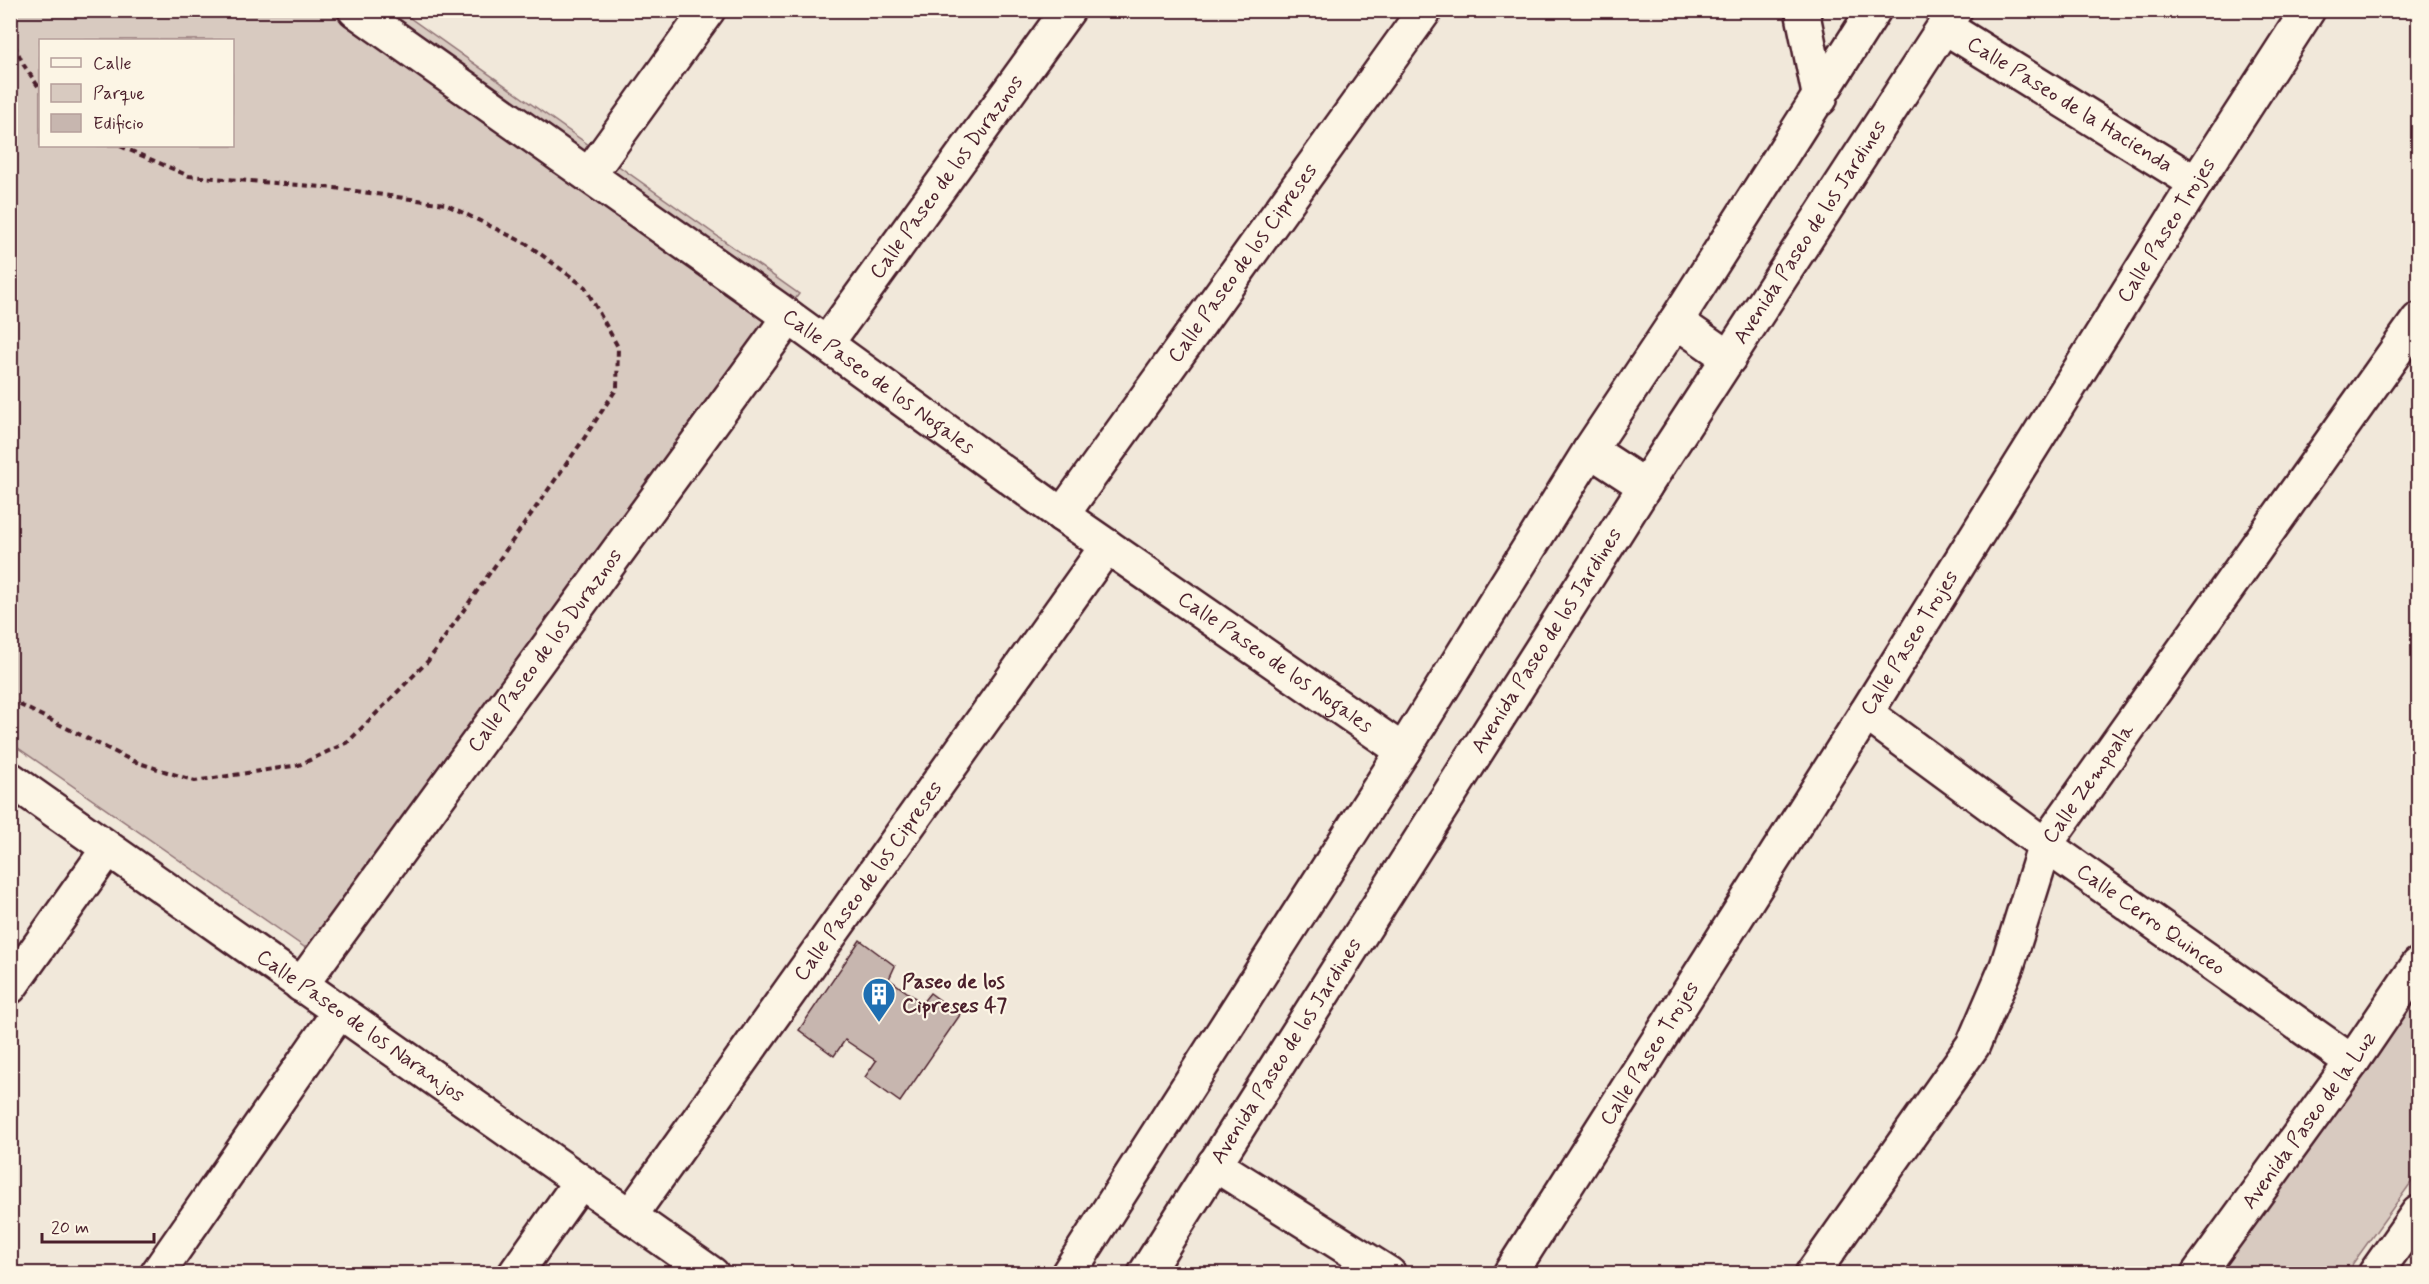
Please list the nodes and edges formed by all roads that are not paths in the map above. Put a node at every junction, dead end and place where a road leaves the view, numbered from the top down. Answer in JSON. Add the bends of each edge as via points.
{"nodes":[{"id":1,"x":355,"y":10,"type":"edge"},
{"id":2,"x":708,"y":10,"type":"edge"},
{"id":3,"x":1068,"y":10,"type":"edge"},
{"id":4,"x":1425,"y":10,"type":"edge"},
{"id":5,"x":1802,"y":10,"type":"edge"},
{"id":6,"x":1874,"y":10,"type":"edge"},
{"id":7,"x":2308,"y":10,"type":"edge"},
{"id":8,"x":1950,"y":19,"type":"edge"},
{"id":9,"x":1820,"y":99,"type":"junction"},
{"id":10,"x":589,"y":175,"type":"junction"},
{"id":11,"x":2196,"y":183,"type":"junction"},
{"id":12,"x":789,"y":317,"type":"junction"},
{"id":13,"x":2418,"y":320,"type":"edge"},
{"id":14,"x":1676,"y":321,"type":"junction"},
{"id":15,"x":826,"y":344,"type":"junction"},
{"id":16,"x":1729,"y":358,"type":"junction"},
{"id":17,"x":1590,"y":450,"type":"junction"},
{"id":18,"x":1645,"y":486,"type":"junction"},
{"id":19,"x":1062,"y":515,"type":"junction"},
{"id":20,"x":1107,"y":546,"type":"junction"},
{"id":21,"x":1866,"y":713,"type":"junction"},
{"id":22,"x":1403,"y":751,"type":"junction"},
{"id":23,"x":10,"y":779,"type":"edge"},
{"id":24,"x":2045,"y":845,"type":"junction"},
{"id":25,"x":108,"y":849,"type":"junction"},
{"id":26,"x":2418,"y":965,"type":"edge"},
{"id":27,"x":301,"y":985,"type":"junction"},
{"id":28,"x":10,"y":987,"type":"edge"},
{"id":29,"x":339,"y":1012,"type":"junction"},
{"id":30,"x":2352,"y":1062,"type":"junction"},
{"id":31,"x":1214,"y":1164,"type":"junction"},
{"id":32,"x":580,"y":1182,"type":"junction"},
{"id":33,"x":2418,"y":1213,"type":"edge"},
{"id":34,"x":630,"y":1216,"type":"junction"},
{"id":35,"x":157,"y":1274,"type":"edge"},
{"id":36,"x":515,"y":1274,"type":"edge"},
{"id":37,"x":712,"y":1274,"type":"edge"},
{"id":38,"x":1068,"y":1274,"type":"edge"},
{"id":39,"x":1145,"y":1274,"type":"edge"},
{"id":40,"x":1389,"y":1274,"type":"edge"},
{"id":41,"x":1510,"y":1274,"type":"edge"},
{"id":42,"x":1812,"y":1274,"type":"edge"},
{"id":43,"x":2198,"y":1274,"type":"edge"},
{"id":44,"x":2375,"y":1274,"type":"edge"}],
"edges":[{"from":1,"to":10,"type":"street","name":"Calle Paseo de los Nogales"},
{"from":2,"to":10,"type":"street"},
{"from":3,"to":15,"type":"street","name":"Calle Paseo de los Duraznos"},
{"from":4,"to":19,"type":"street","name":"Calle Paseo de los Cipreses"},
{"from":5,"to":9,"type":"street"},
{"from":6,"to":9,"type":"street"},
{"from":7,"to":11,"type":"street","name":"Calle Paseo Trojes"},
{"from":8,"to":11,"type":"street","name":"Calle Paseo de la Hacienda"},
{"from":8,"to":16,"type":"street","name":"Avenida Paseo de los Jardines"},
{"from":9,"to":14,"type":"street"},
{"from":10,"to":12,"type":"street","name":"Calle Paseo de los Nogales"},
{"from":11,"to":21,"type":"street","name":"Calle Paseo Trojes"},
{"from":12,"to":15,"type":"street","name":"Calle Paseo de los Nogales"},
{"from":12,"to":27,"type":"street","name":"Calle Paseo de los Duraznos"},
{"from":13,"to":24,"type":"street","name":"Calle Zempoala"},
{"from":14,"to":16,"type":"street"},
{"from":14,"to":17,"type":"street"},
{"from":15,"to":19,"type":"street","name":"Calle Paseo de los Nogales"},
{"from":16,"to":18,"type":"street","name":"Avenida Paseo de los Jardines"},
{"from":17,"to":18,"type":"street"},
{"from":17,"to":22,"type":"street"},
{"from":18,"to":31,"type":"street","name":"Avenida Paseo de los Jardines"},
{"from":19,"to":20,"type":"street","name":"Calle Paseo de los Nogales"},
{"from":20,"to":22,"type":"street","name":"Calle Paseo de los Nogales"},
{"from":20,"to":34,"type":"street","name":"Calle Paseo de los Cipreses"},
{"from":21,"to":24,"type":"street","name":"Calle Cerro Quinceo"},
{"from":21,"to":41,"type":"street","name":"Calle Paseo Trojes"},
{"from":22,"to":38,"type":"street"},
{"from":23,"to":25,"type":"street","name":"Calle Paseo de los Naranjos"},
{"from":24,"to":30,"type":"street","name":"Calle Cerro Quinceo"},
{"from":24,"to":42,"type":"street","name":"Calle Zempoala","via":[[2007,966],[1974,1045]]},
{"from":25,"to":27,"type":"street","name":"Calle Paseo de los Naranjos"},
{"from":25,"to":28,"type":"street"},
{"from":26,"to":30,"type":"street","name":"Avenida Paseo de la Luz"},
{"from":27,"to":29,"type":"street","name":"Calle Paseo de los Naranjos"},
{"from":29,"to":32,"type":"street","name":"Calle Paseo de los Naranjos"},
{"from":29,"to":35,"type":"street"},
{"from":30,"to":43,"type":"street","name":"Avenida Paseo de la Luz"},
{"from":31,"to":39,"type":"street","name":"Avenida Paseo de los Jardines"},
{"from":31,"to":40,"type":"street"},
{"from":32,"to":34,"type":"street","name":"Calle Paseo de los Naranjos"},
{"from":32,"to":36,"type":"street"},
{"from":33,"to":44,"type":"street"},
{"from":34,"to":37,"type":"street","name":"Calle Paseo de los Naranjos"}]}
